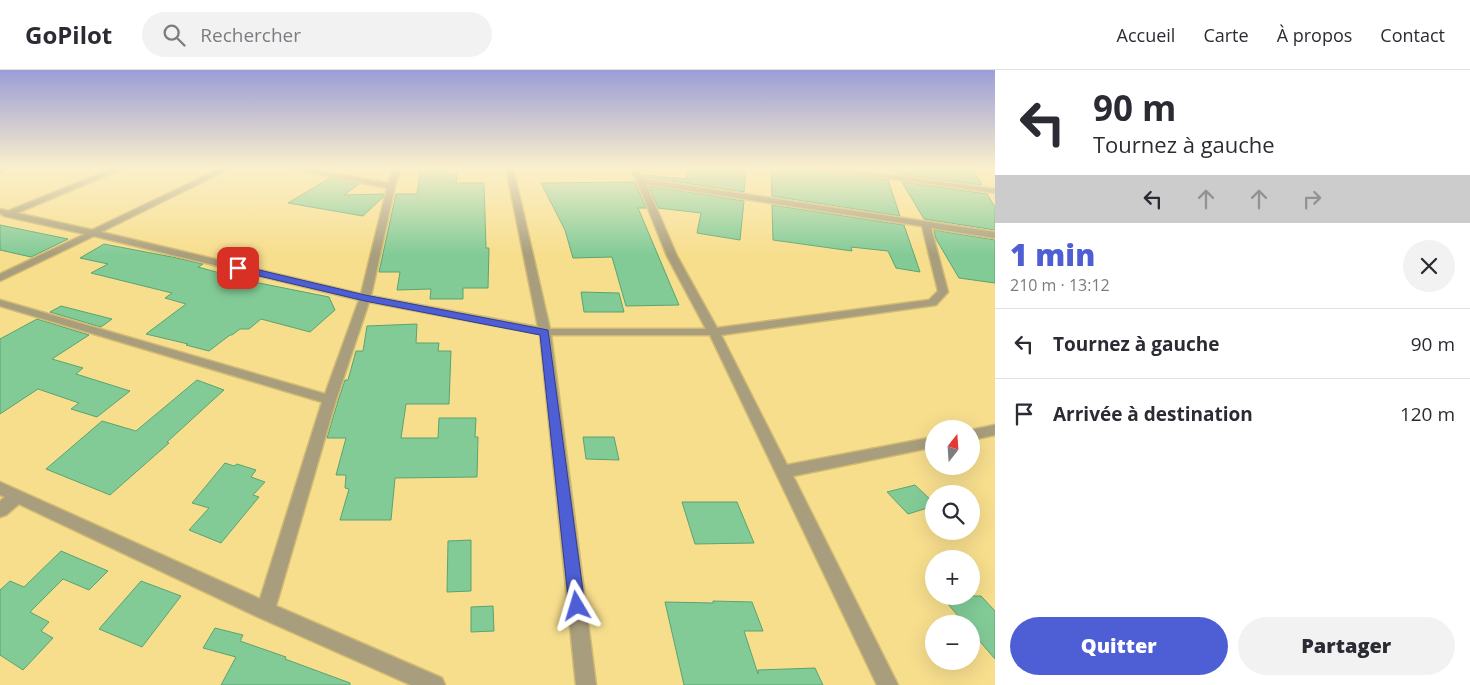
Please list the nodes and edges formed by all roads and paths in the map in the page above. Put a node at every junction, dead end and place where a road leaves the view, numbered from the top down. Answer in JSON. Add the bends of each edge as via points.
{"nodes":[{"id":1,"x":47,"y":197,"type":"edge"},
{"id":2,"x":168,"y":197,"type":"edge"},
{"id":3,"x":389,"y":197,"type":"edge"},
{"id":4,"x":515,"y":197,"type":"edge"},
{"id":5,"x":647,"y":197,"type":"edge"},
{"id":6,"x":740,"y":197,"type":"edge"},
{"id":7,"x":3,"y":214,"type":"edge"},
{"id":8,"x":926,"y":226,"type":"junction"},
{"id":9,"x":92,"y":233,"type":"junction"},
{"id":10,"x":995,"y":235,"type":"edge"},
{"id":11,"x":0,"y":278,"type":"edge"},
{"id":12,"x":365,"y":298,"type":"junction"},
{"id":13,"x":0,"y":303,"type":"edge"},
{"id":14,"x":545,"y":332,"type":"junction"},
{"id":15,"x":714,"y":332,"type":"junction"},
{"id":16,"x":329,"y":400,"type":"junction"},
{"id":17,"x":995,"y":430,"type":"edge"},
{"id":18,"x":980,"y":433,"type":"edge"},
{"id":19,"x":925,"y":444,"type":"edge"},
{"id":20,"x":783,"y":472,"type":"junction"},
{"id":21,"x":0,"y":488,"type":"edge"},
{"id":22,"x":16,"y":497,"type":"junction"},
{"id":23,"x":0,"y":510,"type":"edge"},
{"id":24,"x":265,"y":612,"type":"junction"},
{"id":25,"x":435,"y":685,"type":"edge"},
{"id":26,"x":586,"y":685,"type":"edge"},
{"id":27,"x":888,"y":685,"type":"edge"}],
"edges":[{"from":1,"to":7,"type":"street"},
{"from":2,"to":9,"type":"street"},
{"from":3,"to":12,"type":"street"},
{"from":4,"to":14,"type":"street"},
{"from":5,"to":15,"type":"street","via":[[672,256]]},
{"from":6,"to":8,"type":"street"},
{"from":7,"to":9,"type":"street"},
{"from":8,"to":10,"type":"street"},
{"from":8,"to":15,"type":"street","via":[[943,292],[932,303]]},
{"from":9,"to":11,"type":"street"},
{"from":9,"to":12,"type":"street"},
{"from":12,"to":14,"type":"street"},
{"from":12,"to":16,"type":"street"},
{"from":13,"to":16,"type":"street"},
{"from":14,"to":15,"type":"street"},
{"from":14,"to":26,"type":"street"},
{"from":15,"to":20,"type":"street"},
{"from":16,"to":24,"type":"street"},
{"from":17,"to":18,"type":"street"},
{"from":19,"to":20,"type":"street"},
{"from":20,"to":27,"type":"street"},
{"from":21,"to":22,"type":"street"},
{"from":22,"to":23,"type":"street"},
{"from":22,"to":24,"type":"street"},
{"from":24,"to":25,"type":"street"}]}
